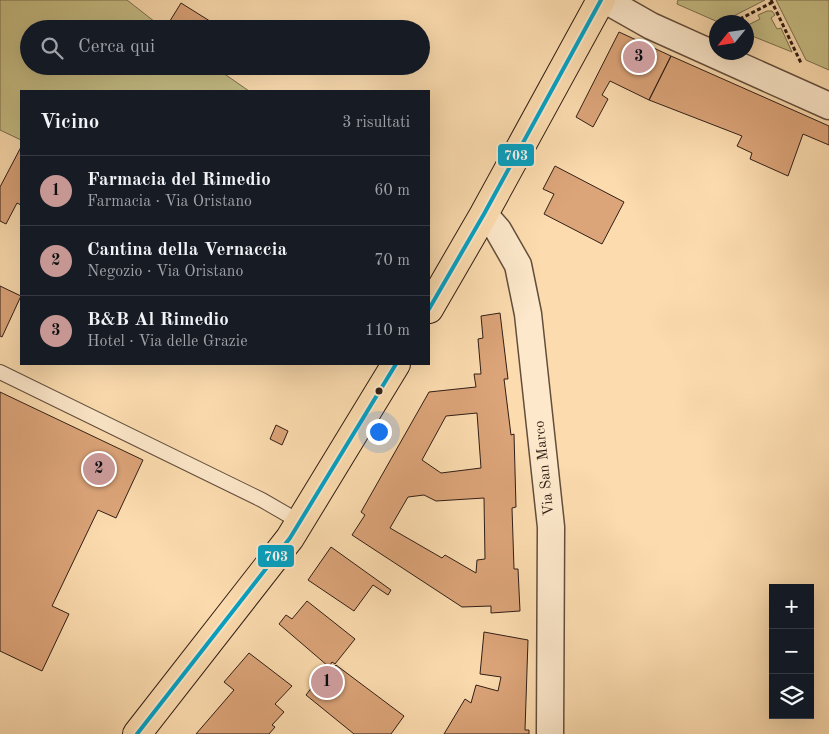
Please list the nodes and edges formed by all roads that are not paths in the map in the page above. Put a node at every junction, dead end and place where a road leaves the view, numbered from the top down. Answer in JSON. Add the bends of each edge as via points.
{"nodes":[{"id":1,"x":579,"y":0,"type":"edge"},
{"id":2,"x":603,"y":0,"type":"edge"},
{"id":3,"x":575,"y":49,"type":"junction"},
{"id":4,"x":829,"y":106,"type":"edge"},
{"id":5,"x":484,"y":214,"type":"junction"},
{"id":6,"x":430,"y":307,"type":"edge"},
{"id":7,"x":395,"y":365,"type":"edge"},
{"id":8,"x":0,"y":372,"type":"edge"},
{"id":9,"x":300,"y":522,"type":"junction"},
{"id":10,"x":137,"y":734,"type":"edge"},
{"id":11,"x":550,"y":734,"type":"edge"}],
"edges":[{"from":1,"to":3,"type":"main road"},
{"from":2,"to":3,"type":"main road"},
{"from":2,"to":4,"type":"street","via":[[639,21]]},
{"from":3,"to":5,"type":"main road"},
{"from":5,"to":6,"type":"main road"},
{"from":5,"to":11,"type":"street","name":"Via San Marco","via":[[498,230],[518,265],[528,314],[551,527]]},
{"from":7,"to":9,"type":"main road"},
{"from":8,"to":9,"type":"lane"},
{"from":9,"to":10,"type":"main road"}]}
